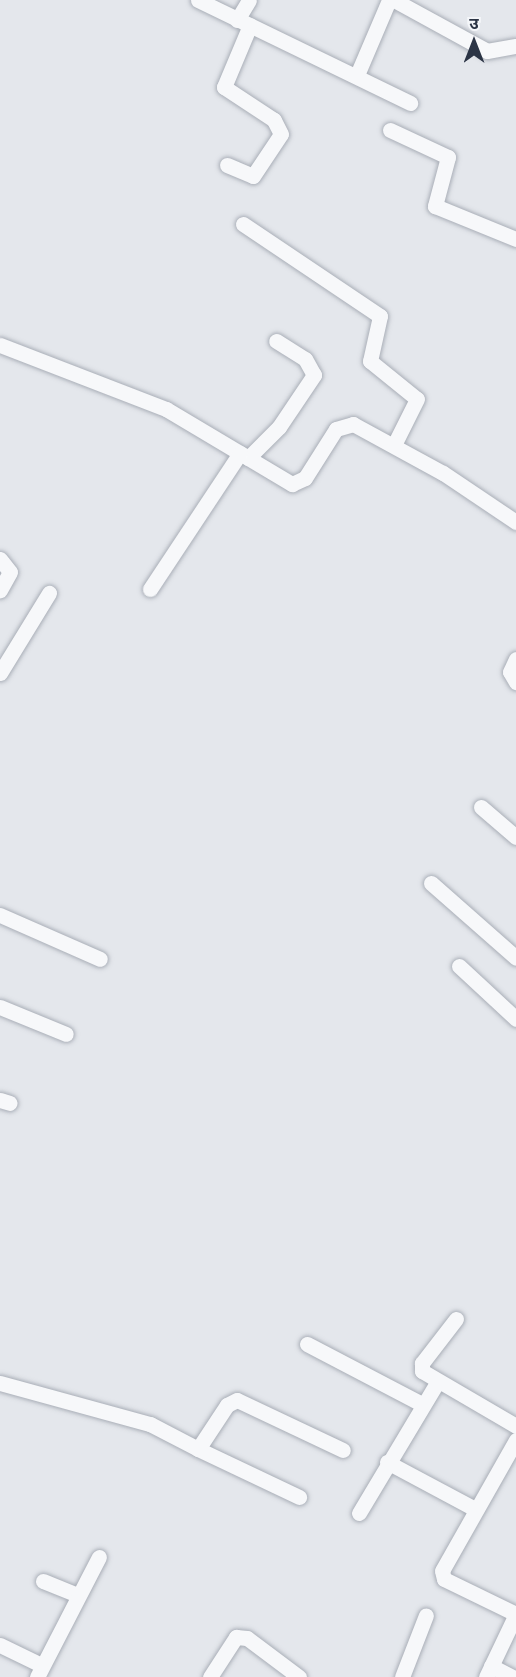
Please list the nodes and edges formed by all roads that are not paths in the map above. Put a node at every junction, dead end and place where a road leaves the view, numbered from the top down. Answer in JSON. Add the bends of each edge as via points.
{"nodes":[{"id":1,"x":198,"y":0,"type":"edge"},
{"id":2,"x":249,"y":0,"type":"edge"},
{"id":3,"x":389,"y":0,"type":"edge"},
{"id":4,"x":394,"y":0,"type":"edge"},
{"id":5,"x":243,"y":22,"type":"junction"},
{"id":6,"x":516,"y":45,"type":"edge"},
{"id":7,"x":357,"y":75,"type":"junction"},
{"id":8,"x":410,"y":103,"type":"dead end"},
{"id":9,"x":390,"y":130,"type":"dead end"},
{"id":10,"x":227,"y":165,"type":"dead end"},
{"id":11,"x":243,"y":224,"type":"dead end"},
{"id":12,"x":516,"y":239,"type":"edge"},
{"id":13,"x":276,"y":341,"type":"dead end"},
{"id":14,"x":0,"y":345,"type":"edge"},
{"id":15,"x":394,"y":445,"type":"junction"},
{"id":16,"x":244,"y":455,"type":"junction"},
{"id":17,"x":516,"y":522,"type":"edge"},
{"id":18,"x":0,"y":559,"type":"edge"},
{"id":19,"x":150,"y":589,"type":"dead end"},
{"id":20,"x":0,"y":590,"type":"edge"},
{"id":21,"x":49,"y":593,"type":"dead end"},
{"id":22,"x":516,"y":659,"type":"edge"},
{"id":23,"x":0,"y":673,"type":"edge"},
{"id":24,"x":516,"y":682,"type":"edge"},
{"id":25,"x":481,"y":807,"type":"dead end"},
{"id":26,"x":516,"y":837,"type":"edge"},
{"id":27,"x":431,"y":883,"type":"dead end"},
{"id":28,"x":0,"y":915,"type":"edge"},
{"id":29,"x":516,"y":958,"type":"edge"},
{"id":30,"x":100,"y":959,"type":"dead end"},
{"id":31,"x":459,"y":966,"type":"dead end"},
{"id":32,"x":0,"y":1007,"type":"edge"},
{"id":33,"x":516,"y":1019,"type":"edge"},
{"id":34,"x":66,"y":1034,"type":"dead end"},
{"id":35,"x":456,"y":1319,"type":"dead end"},
{"id":36,"x":307,"y":1344,"type":"dead end"},
{"id":37,"x":438,"y":1381,"type":"junction"},
{"id":38,"x":0,"y":1383,"type":"edge"},
{"id":39,"x":422,"y":1404,"type":"junction"},
{"id":40,"x":516,"y":1426,"type":"edge"},
{"id":41,"x":516,"y":1440,"type":"edge"},
{"id":42,"x":198,"y":1449,"type":"junction"},
{"id":43,"x":343,"y":1450,"type":"dead end"},
{"id":44,"x":387,"y":1462,"type":"junction"},
{"id":45,"x":299,"y":1497,"type":"dead end"},
{"id":46,"x":475,"y":1509,"type":"junction"},
{"id":47,"x":359,"y":1513,"type":"dead end"},
{"id":48,"x":99,"y":1557,"type":"dead end"},
{"id":49,"x":43,"y":1581,"type":"dead end"},
{"id":50,"x":77,"y":1595,"type":"junction"},
{"id":51,"x":516,"y":1614,"type":"edge"},
{"id":52,"x":426,"y":1615,"type":"dead end"},
{"id":53,"x":0,"y":1645,"type":"edge"},
{"id":54,"x":38,"y":1670,"type":"edge"},
{"id":55,"x":489,"y":1671,"type":"edge"},
{"id":56,"x":210,"y":1677,"type":"edge"},
{"id":57,"x":299,"y":1677,"type":"edge"},
{"id":58,"x":402,"y":1677,"type":"edge"},
{"id":59,"x":513,"y":1677,"type":"edge"}],
"edges":[{"from":1,"to":5,"type":"street"},
{"from":2,"to":5,"type":"street"},
{"from":3,"to":7,"type":"street"},
{"from":4,"to":6,"type":"street","via":[[487,51]]},
{"from":5,"to":7,"type":"street"},
{"from":5,"to":10,"type":"street","via":[[224,87],[274,120],[281,134],[253,176]]},
{"from":7,"to":8,"type":"street"},
{"from":9,"to":12,"type":"street","via":[[448,157],[435,206]]},
{"from":11,"to":15,"type":"street","via":[[380,316],[370,361],[417,399]]},
{"from":13,"to":16,"type":"street","via":[[311,364],[314,375],[279,427]]},
{"from":14,"to":16,"type":"street","via":[[146,400]]},
{"from":15,"to":16,"type":"street","via":[[353,424],[341,425],[305,478],[292,484]]},
{"from":15,"to":17,"type":"street"},
{"from":16,"to":19,"type":"street"},
{"from":18,"to":20,"type":"street","via":[[10,572]]},
{"from":21,"to":23,"type":"street"},
{"from":22,"to":24,"type":"street","via":[[510,672]]},
{"from":25,"to":26,"type":"street"},
{"from":27,"to":29,"type":"street"},
{"from":28,"to":30,"type":"street"},
{"from":31,"to":33,"type":"street"},
{"from":32,"to":34,"type":"street"},
{"from":35,"to":37,"type":"street","via":[[422,1363],[422,1371]]},
{"from":36,"to":39,"type":"street"},
{"from":37,"to":39,"type":"street"},
{"from":37,"to":40,"type":"street"},
{"from":38,"to":42,"type":"street","via":[[150,1424]]},
{"from":39,"to":44,"type":"street"},
{"from":41,"to":46,"type":"street"},
{"from":42,"to":43,"type":"street","via":[[227,1405],[237,1400]]},
{"from":42,"to":45,"type":"street"},
{"from":44,"to":46,"type":"street"},
{"from":44,"to":47,"type":"street"},
{"from":46,"to":51,"type":"street","via":[[442,1571],[444,1579]]},
{"from":48,"to":50,"type":"street"},
{"from":49,"to":50,"type":"street"},
{"from":50,"to":54,"type":"street"},
{"from":51,"to":55,"type":"street"},
{"from":52,"to":58,"type":"street"},
{"from":53,"to":54,"type":"street"},
{"from":55,"to":59,"type":"street"},
{"from":56,"to":57,"type":"street","via":[[236,1637],[247,1638]]}]}
